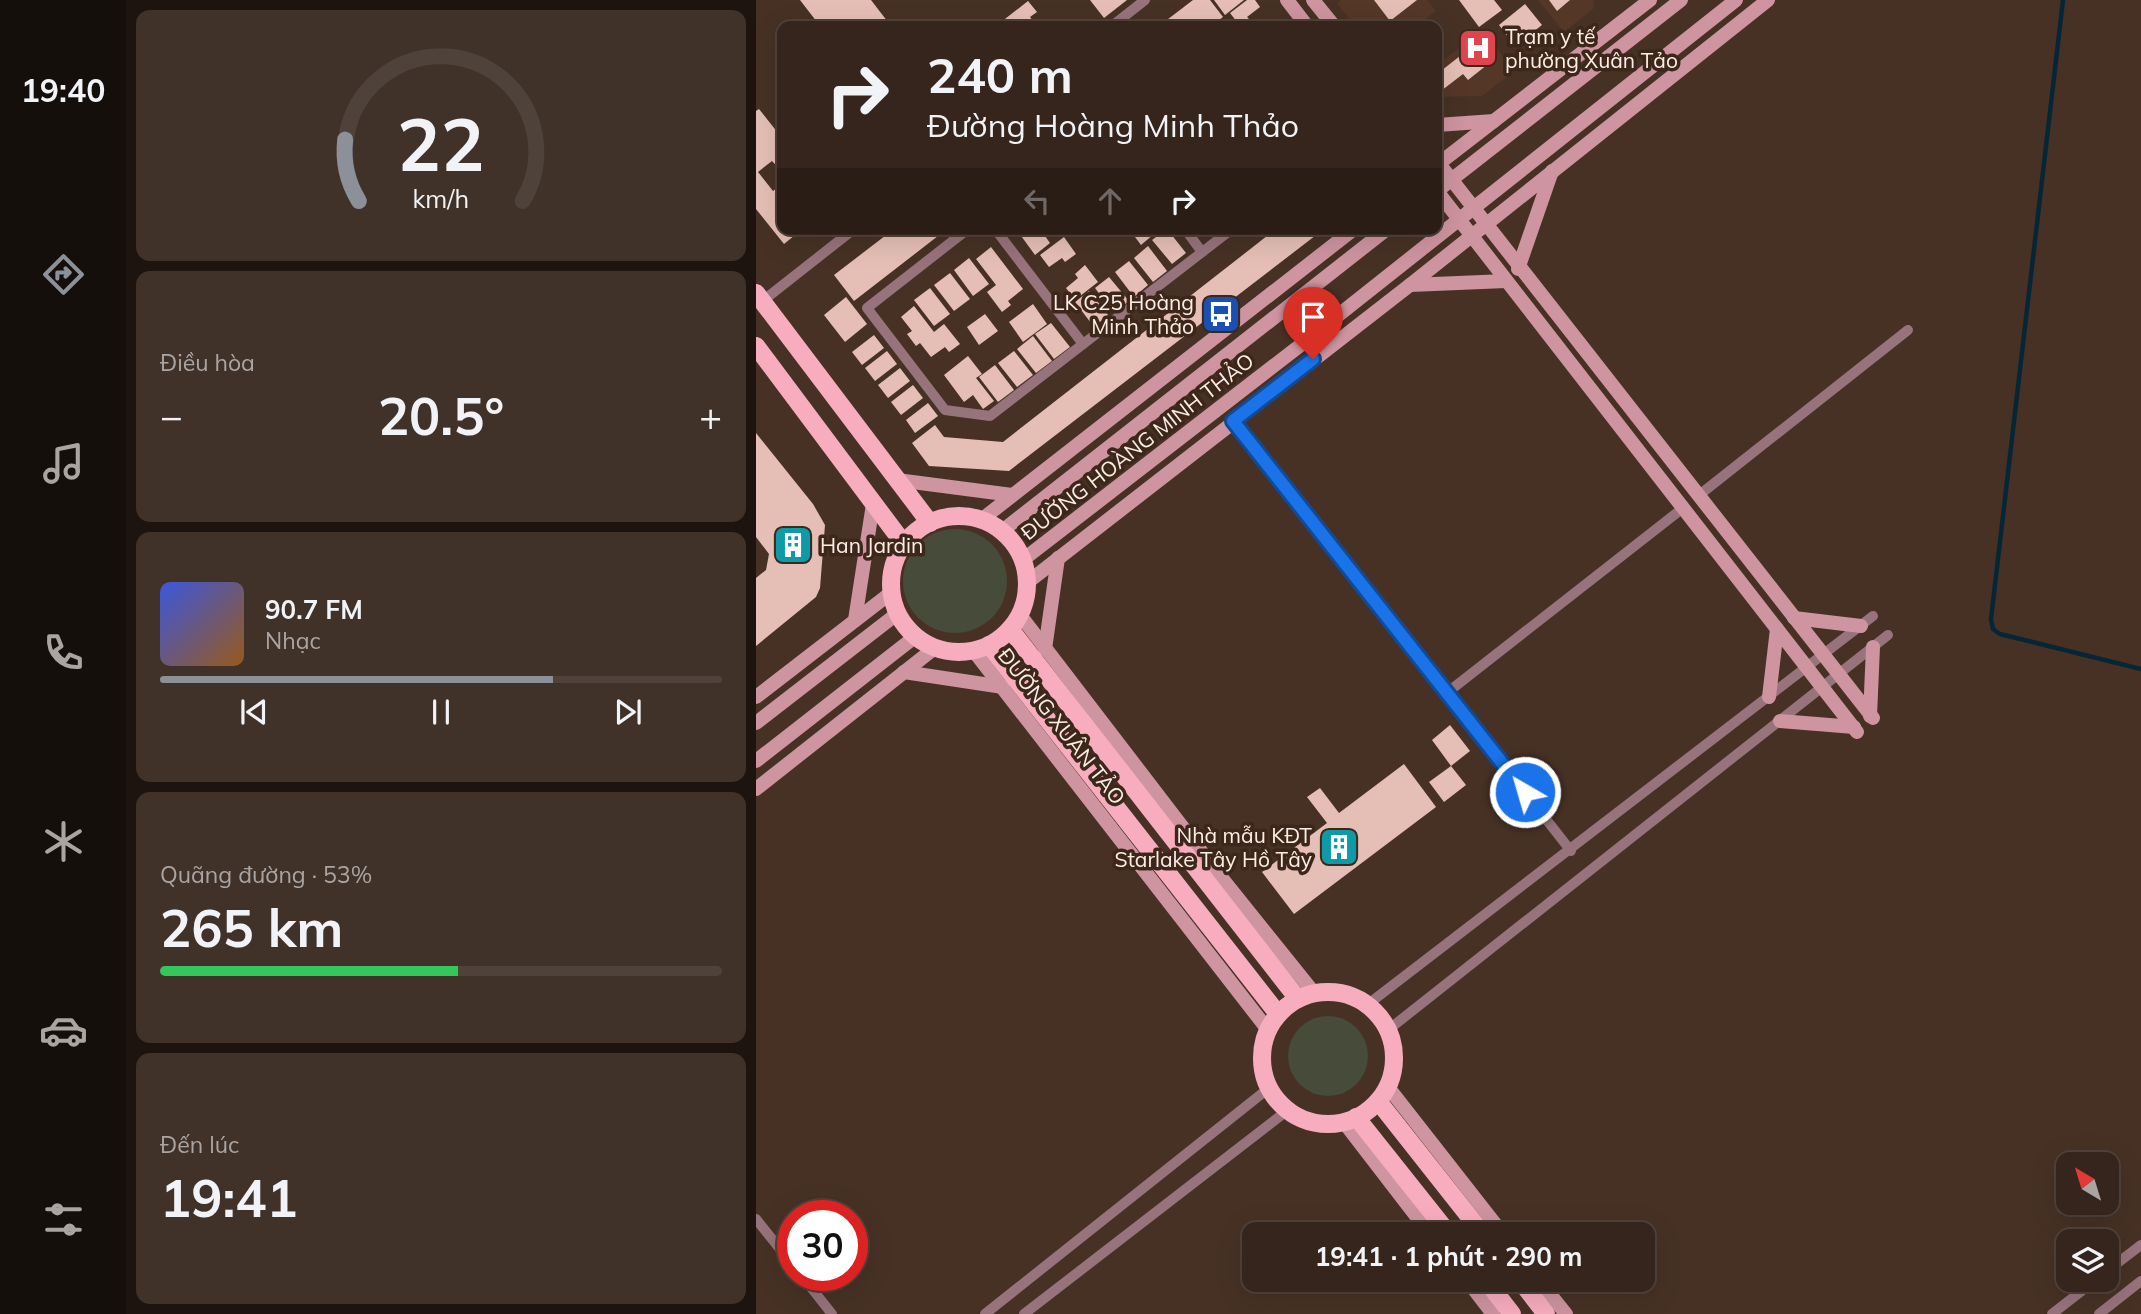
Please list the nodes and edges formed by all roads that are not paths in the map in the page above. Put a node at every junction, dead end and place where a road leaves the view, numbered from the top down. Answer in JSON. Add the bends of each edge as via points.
{"nodes":[{"id":1,"x":1145,"y":0,"type":"edge"},
{"id":2,"x":1287,"y":0,"type":"edge"},
{"id":3,"x":1313,"y":0,"type":"edge"},
{"id":4,"x":1650,"y":0,"type":"edge"},
{"id":5,"x":1681,"y":0,"type":"edge"},
{"id":6,"x":1736,"y":0,"type":"edge"},
{"id":7,"x":1768,"y":0,"type":"edge"},
{"id":8,"x":1118,"y":21,"type":"edge"},
{"id":9,"x":1303,"y":21,"type":"edge"},
{"id":10,"x":1330,"y":21,"type":"edge"},
{"id":11,"x":1612,"y":32,"type":"junction"},
{"id":12,"x":1623,"y":46,"type":"junction"},
{"id":13,"x":1495,"y":120,"type":"junction"},
{"id":14,"x":1442,"y":125,"type":"edge"},
{"id":15,"x":1541,"y":154,"type":"junction"},
{"id":16,"x":1442,"y":159,"type":"edge"},
{"id":17,"x":1442,"y":169,"type":"edge"},
{"id":18,"x":1553,"y":169,"type":"junction"},
{"id":19,"x":1442,"y":187,"type":"edge"},
{"id":20,"x":1442,"y":198,"type":"edge"},
{"id":21,"x":1458,"y":219,"type":"junction"},
{"id":22,"x":1485,"y":224,"type":"junction"},
{"id":23,"x":1442,"y":232,"type":"edge"},
{"id":24,"x":846,"y":235,"type":"edge"},
{"id":25,"x":960,"y":235,"type":"edge"},
{"id":26,"x":1000,"y":235,"type":"edge"},
{"id":27,"x":1189,"y":235,"type":"edge"},
{"id":28,"x":1224,"y":235,"type":"edge"},
{"id":29,"x":1346,"y":235,"type":"edge"},
{"id":30,"x":1374,"y":235,"type":"edge"},
{"id":31,"x":1438,"y":235,"type":"edge"},
{"id":32,"x":1471,"y":235,"type":"junction"},
{"id":33,"x":1202,"y":252,"type":"junction"},
{"id":34,"x":1521,"y":273,"type":"junction"},
{"id":35,"x":1506,"y":281,"type":"junction"},
{"id":36,"x":1410,"y":285,"type":"junction"},
{"id":37,"x":758,"y":300,"type":"edge"},
{"id":38,"x":1909,"y":330,"type":"dead end"},
{"id":39,"x":1083,"y":344,"type":"junction"},
{"id":40,"x":1302,"y":344,"type":"junction"},
{"id":41,"x":756,"y":346,"type":"edge"},
{"id":42,"x":1313,"y":359,"type":"junction"},
{"id":43,"x":1233,"y":421,"type":"junction"},
{"id":44,"x":897,"y":480,"type":"junction"},
{"id":45,"x":1012,"y":495,"type":"junction"},
{"id":46,"x":1698,"y":496,"type":"junction"},
{"id":47,"x":873,"y":504,"type":"junction"},
{"id":48,"x":1683,"y":508,"type":"junction"},
{"id":49,"x":981,"y":520,"type":"junction"},
{"id":50,"x":930,"y":523,"type":"junction"},
{"id":51,"x":1002,"y":531,"type":"junction"},
{"id":52,"x":904,"y":544,"type":"junction"},
{"id":53,"x":1058,"y":558,"type":"junction"},
{"id":54,"x":1024,"y":559,"type":"junction"},
{"id":55,"x":1028,"y":582,"type":"junction"},
{"id":56,"x":892,"y":592,"type":"junction"},
{"id":57,"x":898,"y":613,"type":"junction"},
{"id":58,"x":1794,"y":618,"type":"junction"},
{"id":59,"x":855,"y":620,"type":"junction"},
{"id":60,"x":1867,"y":621,"type":"joint"},
{"id":61,"x":1015,"y":622,"type":"junction"},
{"id":62,"x":1777,"y":629,"type":"junction"},
{"id":63,"x":1888,"y":635,"type":"dead end"},
{"id":64,"x":916,"y":636,"type":"junction"},
{"id":65,"x":936,"y":647,"type":"junction"},
{"id":66,"x":1873,"y":647,"type":"junction"},
{"id":67,"x":981,"y":648,"type":"junction"},
{"id":68,"x":1045,"y":649,"type":"junction"},
{"id":69,"x":1823,"y":655,"type":"junction"},
{"id":70,"x":1807,"y":667,"type":"junction"},
{"id":71,"x":904,"y":672,"type":"junction"},
{"id":72,"x":1838,"y":674,"type":"junction"},
{"id":73,"x":1003,"y":687,"type":"junction"},
{"id":74,"x":1822,"y":687,"type":"junction"},
{"id":75,"x":1448,"y":692,"type":"junction"},
{"id":76,"x":756,"y":697,"type":"edge"},
{"id":77,"x":1769,"y":697,"type":"junction"},
{"id":78,"x":1780,"y":720,"type":"junction"},
{"id":79,"x":756,"y":723,"type":"edge"},
{"id":80,"x":756,"y":761,"type":"edge"},
{"id":81,"x":756,"y":789,"type":"edge"},
{"id":82,"x":1571,"y":851,"type":"junction"},
{"id":83,"x":1306,"y":996,"type":"junction"},
{"id":84,"x":1367,"y":1005,"type":"junction"},
{"id":85,"x":1278,"y":1014,"type":"junction"},
{"id":86,"x":1268,"y":1030,"type":"junction"},
{"id":87,"x":1388,"y":1030,"type":"junction"},
{"id":88,"x":1269,"y":1088,"type":"junction"},
{"id":89,"x":1383,"y":1094,"type":"junction"},
{"id":90,"x":1288,"y":1110,"type":"junction"},
{"id":91,"x":1350,"y":1119,"type":"junction"},
{"id":92,"x":756,"y":1219,"type":"edge"},
{"id":93,"x":1422,"y":1222,"type":"edge"},
{"id":94,"x":1439,"y":1222,"type":"edge"},
{"id":95,"x":1474,"y":1222,"type":"edge"},
{"id":96,"x":1493,"y":1222,"type":"edge"},
{"id":97,"x":777,"y":1245,"type":"edge"},
{"id":98,"x":2141,"y":1245,"type":"edge"},
{"id":99,"x":2119,"y":1262,"type":"edge"},
{"id":100,"x":2141,"y":1281,"type":"edge"},
{"id":101,"x":814,"y":1291,"type":"edge"},
{"id":102,"x":1476,"y":1292,"type":"edge"},
{"id":103,"x":1495,"y":1292,"type":"edge"},
{"id":104,"x":1529,"y":1292,"type":"edge"},
{"id":105,"x":1548,"y":1292,"type":"edge"},
{"id":106,"x":2080,"y":1292,"type":"edge"},
{"id":107,"x":832,"y":1314,"type":"edge"},
{"id":108,"x":985,"y":1314,"type":"edge"},
{"id":109,"x":1024,"y":1314,"type":"edge"},
{"id":110,"x":1493,"y":1314,"type":"edge"},
{"id":111,"x":1512,"y":1314,"type":"edge"},
{"id":112,"x":1546,"y":1314,"type":"edge"},
{"id":113,"x":1566,"y":1314,"type":"edge"},
{"id":114,"x":2052,"y":1314,"type":"edge"},
{"id":115,"x":2099,"y":1314,"type":"edge"}],
"edges":[{"from":1,"to":8,"type":"street"},
{"from":2,"to":9,"type":"main road"},
{"from":3,"to":10,"type":"main road"},
{"from":4,"to":11,"type":"main road"},
{"from":5,"to":12,"type":"main road"},
{"from":6,"to":15,"type":"main road","name":"ĐƯỜNG HOÀNG MINH THẢO"},
{"from":7,"to":18,"type":"main road","name":"ĐƯỜNG HOÀNG MINH THẢO"},
{"from":11,"to":12,"type":"main road"},
{"from":11,"to":13,"type":"main road"},
{"from":12,"to":19,"type":"main road"},
{"from":13,"to":14,"type":"main road"},
{"from":13,"to":16,"type":"main road"},
{"from":15,"to":18,"type":"main road"},
{"from":15,"to":21,"type":"main road","name":"ĐƯỜNG HOÀNG MINH THẢO"},
{"from":17,"to":22,"type":"main road"},
{"from":18,"to":22,"type":"main road","name":"ĐƯỜNG HOÀNG MINH THẢO"},
{"from":18,"to":34,"type":"main road"},
{"from":20,"to":21,"type":"main road"},
{"from":21,"to":23,"type":"main road","name":"ĐƯỜNG HOÀNG MINH THẢO"},
{"from":21,"to":32,"type":"main road"},
{"from":22,"to":32,"type":"main road","name":"ĐƯỜNG HOÀNG MINH THẢO"},
{"from":22,"to":34,"type":"main road"},
{"from":24,"to":37,"type":"street"},
{"from":25,"to":39,"type":"street","via":[[867,308],[945,410],[990,416]]},
{"from":26,"to":39,"type":"street"},
{"from":27,"to":33,"type":"street"},
{"from":28,"to":33,"type":"street"},
{"from":29,"to":45,"type":"main road","name":"ĐƯỜNG HOÀNG MINH THẢO"},
{"from":30,"to":51,"type":"main road","name":"ĐƯỜNG HOÀNG MINH THẢO"},
{"from":31,"to":40,"type":"main road","name":"ĐƯỜNG HOÀNG MINH THẢO"},
{"from":32,"to":35,"type":"main road"},
{"from":32,"to":36,"type":"main road","name":"ĐƯỜNG HOÀNG MINH THẢO"},
{"from":33,"to":39,"type":"street"},
{"from":34,"to":46,"type":"main road"},
{"from":35,"to":36,"type":"main road"},
{"from":35,"to":48,"type":"main road"},
{"from":36,"to":42,"type":"main road","name":"ĐƯỜNG HOÀNG MINH THẢO"},
{"from":37,"to":44,"type":"main road"},
{"from":38,"to":46,"type":"street"},
{"from":40,"to":42,"type":"main road"},
{"from":40,"to":54,"type":"main road","name":"ĐƯỜNG HOÀNG MINH THẢO"},
{"from":41,"to":47,"type":"main road"},
{"from":42,"to":43,"type":"main road","name":"ĐƯỜNG HOÀNG MINH THẢO"},
{"from":43,"to":53,"type":"main road","name":"ĐƯỜNG HOÀNG MINH THẢO"},
{"from":43,"to":75,"type":"street"},
{"from":44,"to":45,"type":"main road"},
{"from":44,"to":50,"type":"main road"},
{"from":45,"to":49,"type":"main road","name":"ĐƯỜNG HOÀNG MINH THẢO"},
{"from":46,"to":58,"type":"main road"},
{"from":47,"to":52,"type":"main road"},
{"from":47,"to":59,"type":"main road"},
{"from":48,"to":62,"type":"main road"},
{"from":48,"to":75,"type":"street"},
{"from":49,"to":50,"type":"main road","via":[[955,517]]},
{"from":49,"to":51,"type":"main road"},
{"from":50,"to":52,"type":"main road"},
{"from":51,"to":54,"type":"main road"},
{"from":52,"to":56,"type":"main road","via":[[894,563]]},
{"from":53,"to":55,"type":"main road","name":"ĐƯỜNG HOÀNG MINH THẢO"},
{"from":53,"to":68,"type":"main road"},
{"from":54,"to":55,"type":"main road"},
{"from":55,"to":61,"type":"main road"},
{"from":56,"to":57,"type":"main road"},
{"from":56,"to":59,"type":"main road"},
{"from":57,"to":64,"type":"main road"},
{"from":57,"to":79,"type":"main road"},
{"from":58,"to":60,"type":"main road"},
{"from":58,"to":69,"type":"main road"},
{"from":59,"to":76,"type":"main road"},
{"from":60,"to":69,"type":"street"},
{"from":61,"to":67,"type":"main road"},
{"from":61,"to":68,"type":"main road","name":"ĐƯỜNG XUÂN TẢO"},
{"from":61,"to":83,"type":"main road","name":"ĐƯỜNG XUÂN TẢO"},
{"from":62,"to":70,"type":"main road"},
{"from":62,"to":77,"type":"main road"},
{"from":63,"to":66,"type":"street"},
{"from":64,"to":65,"type":"main road"},
{"from":64,"to":80,"type":"main road"},
{"from":65,"to":67,"type":"main road","via":[[946,651]]},
{"from":65,"to":71,"type":"main road"},
{"from":66,"to":72,"type":"street"},
{"from":66,"to":72,"type":"main road","via":[[1872,717]]},
{"from":67,"to":73,"type":"main road","name":"ĐƯỜNG XUÂN TẢO"},
{"from":67,"to":85,"type":"main road","name":"ĐƯỜNG XUÂN TẢO"},
{"from":68,"to":83,"type":"main road","name":"ĐƯỜNG XUÂN TẢO"},
{"from":69,"to":70,"type":"street"},
{"from":69,"to":72,"type":"main road"},
{"from":70,"to":74,"type":"main road"},
{"from":70,"to":77,"type":"street"},
{"from":71,"to":73,"type":"main road"},
{"from":71,"to":81,"type":"main road"},
{"from":72,"to":74,"type":"street"},
{"from":73,"to":86,"type":"main road","name":"ĐƯỜNG XUÂN TẢO"},
{"from":74,"to":78,"type":"street"},
{"from":74,"to":78,"type":"main road","via":[[1856,730]]},
{"from":75,"to":82,"type":"street"},
{"from":77,"to":82,"type":"street"},
{"from":78,"to":87,"type":"street"},
{"from":82,"to":84,"type":"street"},
{"from":83,"to":84,"type":"main road","via":[[1336,992]]},
{"from":83,"to":85,"type":"main road"},
{"from":84,"to":87,"type":"main road"},
{"from":85,"to":86,"type":"main road"},
{"from":86,"to":88,"type":"main road","via":[[1262,1062]]},
{"from":87,"to":89,"type":"main road","via":[[1394,1051]]},
{"from":88,"to":90,"type":"main road"},
{"from":88,"to":108,"type":"street"},
{"from":89,"to":91,"type":"main road"},
{"from":89,"to":95,"type":"main road"},
{"from":89,"to":96,"type":"main road"},
{"from":90,"to":91,"type":"main road","via":[[1319,1123]]},
{"from":90,"to":109,"type":"street"},
{"from":91,"to":93,"type":"main road"},
{"from":91,"to":94,"type":"main road"},
{"from":92,"to":97,"type":"street"},
{"from":98,"to":99,"type":"street"},
{"from":100,"to":115,"type":"street"},
{"from":101,"to":107,"type":"street"},
{"from":102,"to":110,"type":"main road"},
{"from":103,"to":111,"type":"main road"},
{"from":104,"to":112,"type":"main road"},
{"from":105,"to":113,"type":"main road"},
{"from":106,"to":114,"type":"street"}]}
